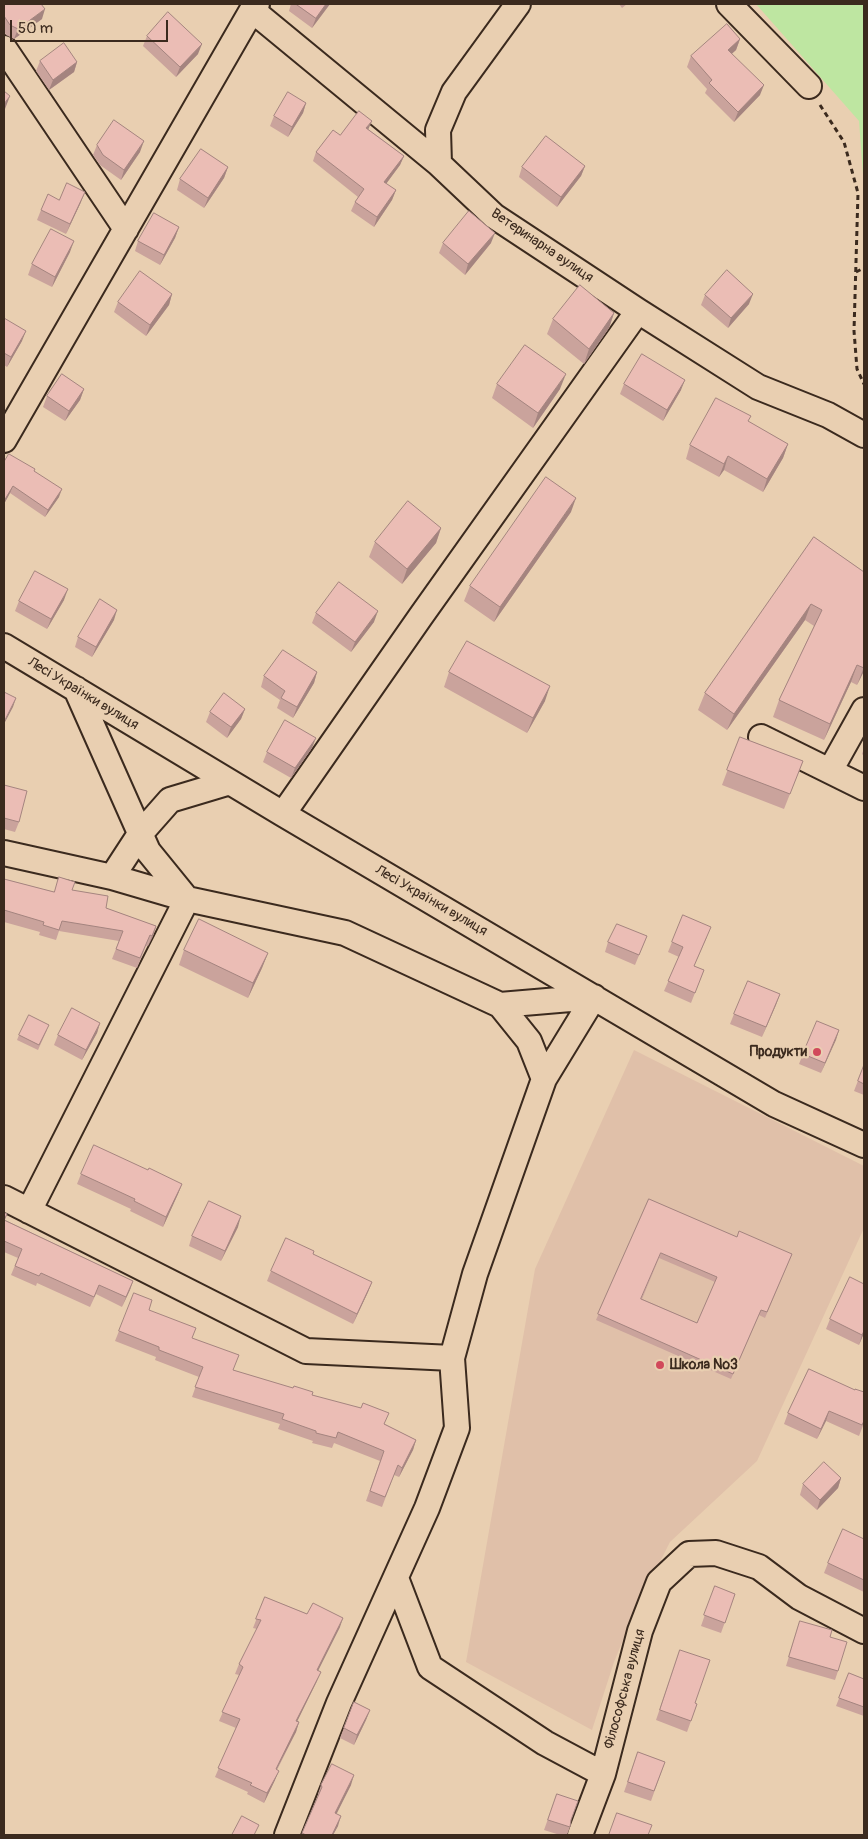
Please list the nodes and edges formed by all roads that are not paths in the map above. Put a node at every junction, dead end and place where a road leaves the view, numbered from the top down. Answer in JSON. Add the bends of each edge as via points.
{"nodes":[{"id":1,"x":518,"y":4,"type":"edge"},
{"id":2,"x":730,"y":4,"type":"edge"},
{"id":3,"x":255,"y":7,"type":"edge"},
{"id":4,"x":4,"y":48,"type":"edge"},
{"id":5,"x":809,"y":86,"type":"road end"},
{"id":6,"x":439,"y":164,"type":"junction"},
{"id":7,"x":126,"y":229,"type":"junction"},
{"id":8,"x":638,"y":311,"type":"junction"},
{"id":9,"x":864,"y":435,"type":"edge"},
{"id":10,"x":4,"y":440,"type":"edge"},
{"id":11,"x":4,"y":646,"type":"edge"},
{"id":12,"x":76,"y":689,"type":"junction"},
{"id":13,"x":864,"y":710,"type":"edge"},
{"id":14,"x":761,"y":737,"type":"dead end"},
{"id":15,"x":830,"y":771,"type":"junction"},
{"id":16,"x":230,"y":782,"type":"junction"},
{"id":17,"x":864,"y":788,"type":"edge"},
{"id":18,"x":283,"y":814,"type":"junction"},
{"id":19,"x":140,"y":834,"type":"junction"},
{"id":20,"x":4,"y":853,"type":"edge"},
{"id":21,"x":112,"y":877,"type":"junction"},
{"id":22,"x":187,"y":899,"type":"junction"},
{"id":23,"x":594,"y":996,"type":"junction"},
{"id":24,"x":500,"y":1005,"type":"junction"},
{"id":25,"x":544,"y":1079,"type":"junction"},
{"id":26,"x":864,"y":1145,"type":"edge"},
{"id":27,"x":4,"y":1198,"type":"edge"},
{"id":28,"x":29,"y":1210,"type":"junction"},
{"id":29,"x":452,"y":1358,"type":"junction"},
{"id":30,"x":396,"y":1578,"type":"junction"},
{"id":31,"x":864,"y":1631,"type":"edge"},
{"id":32,"x":603,"y":1774,"type":"junction"},
{"id":33,"x":287,"y":1835,"type":"edge"},
{"id":34,"x":580,"y":1835,"type":"edge"}],
"edges":[{"from":1,"to":6,"type":"street","via":[[454,92],[438,130]]},
{"from":2,"to":5,"type":"street"},
{"from":3,"to":6,"type":"street","name":"Ветеринарна вулиця"},
{"from":3,"to":7,"type":"street"},
{"from":4,"to":7,"type":"street"},
{"from":6,"to":8,"type":"street","name":"Ветеринарна вулиця","via":[[494,216]]},
{"from":7,"to":10,"type":"street"},
{"from":8,"to":9,"type":"street","name":"Ветеринарна вулиця","via":[[758,387],[828,415]]},
{"from":8,"to":18,"type":"street"},
{"from":11,"to":12,"type":"street","name":"Лесі Українки вулиця"},
{"from":12,"to":16,"type":"street","name":"Лесі Українки вулиця"},
{"from":12,"to":19,"type":"street"},
{"from":13,"to":15,"type":"street"},
{"from":14,"to":15,"type":"street"},
{"from":15,"to":17,"type":"street"},
{"from":16,"to":18,"type":"street","name":"Лесі Українки вулиця"},
{"from":16,"to":19,"type":"street","via":[[170,800]]},
{"from":18,"to":23,"type":"street","name":"Лесі Українки вулиця"},
{"from":19,"to":21,"type":"street"},
{"from":19,"to":22,"type":"street","via":[[148,851]]},
{"from":20,"to":21,"type":"street"},
{"from":21,"to":22,"type":"street"},
{"from":22,"to":24,"type":"street","via":[[345,933]]},
{"from":22,"to":28,"type":"street"},
{"from":23,"to":24,"type":"street"},
{"from":23,"to":25,"type":"street"},
{"from":23,"to":26,"type":"street","name":"Лесі Українки вулиця","via":[[774,1104]]},
{"from":24,"to":25,"type":"street","via":[[530,1041]]},
{"from":25,"to":29,"type":"street","via":[[475,1274]]},
{"from":27,"to":28,"type":"street"},
{"from":28,"to":29,"type":"street","via":[[306,1351]]},
{"from":29,"to":30,"type":"street","via":[[457,1428]]},
{"from":30,"to":32,"type":"street","via":[[430,1667],[545,1743]]},
{"from":30,"to":33,"type":"street","via":[[339,1703]]},
{"from":31,"to":32,"type":"street","name":"Філософська вулиця","via":[[799,1597],[759,1567],[716,1553],[688,1554],[659,1582],[640,1631]]},
{"from":32,"to":34,"type":"street","name":"Філософська вулиця"}]}
